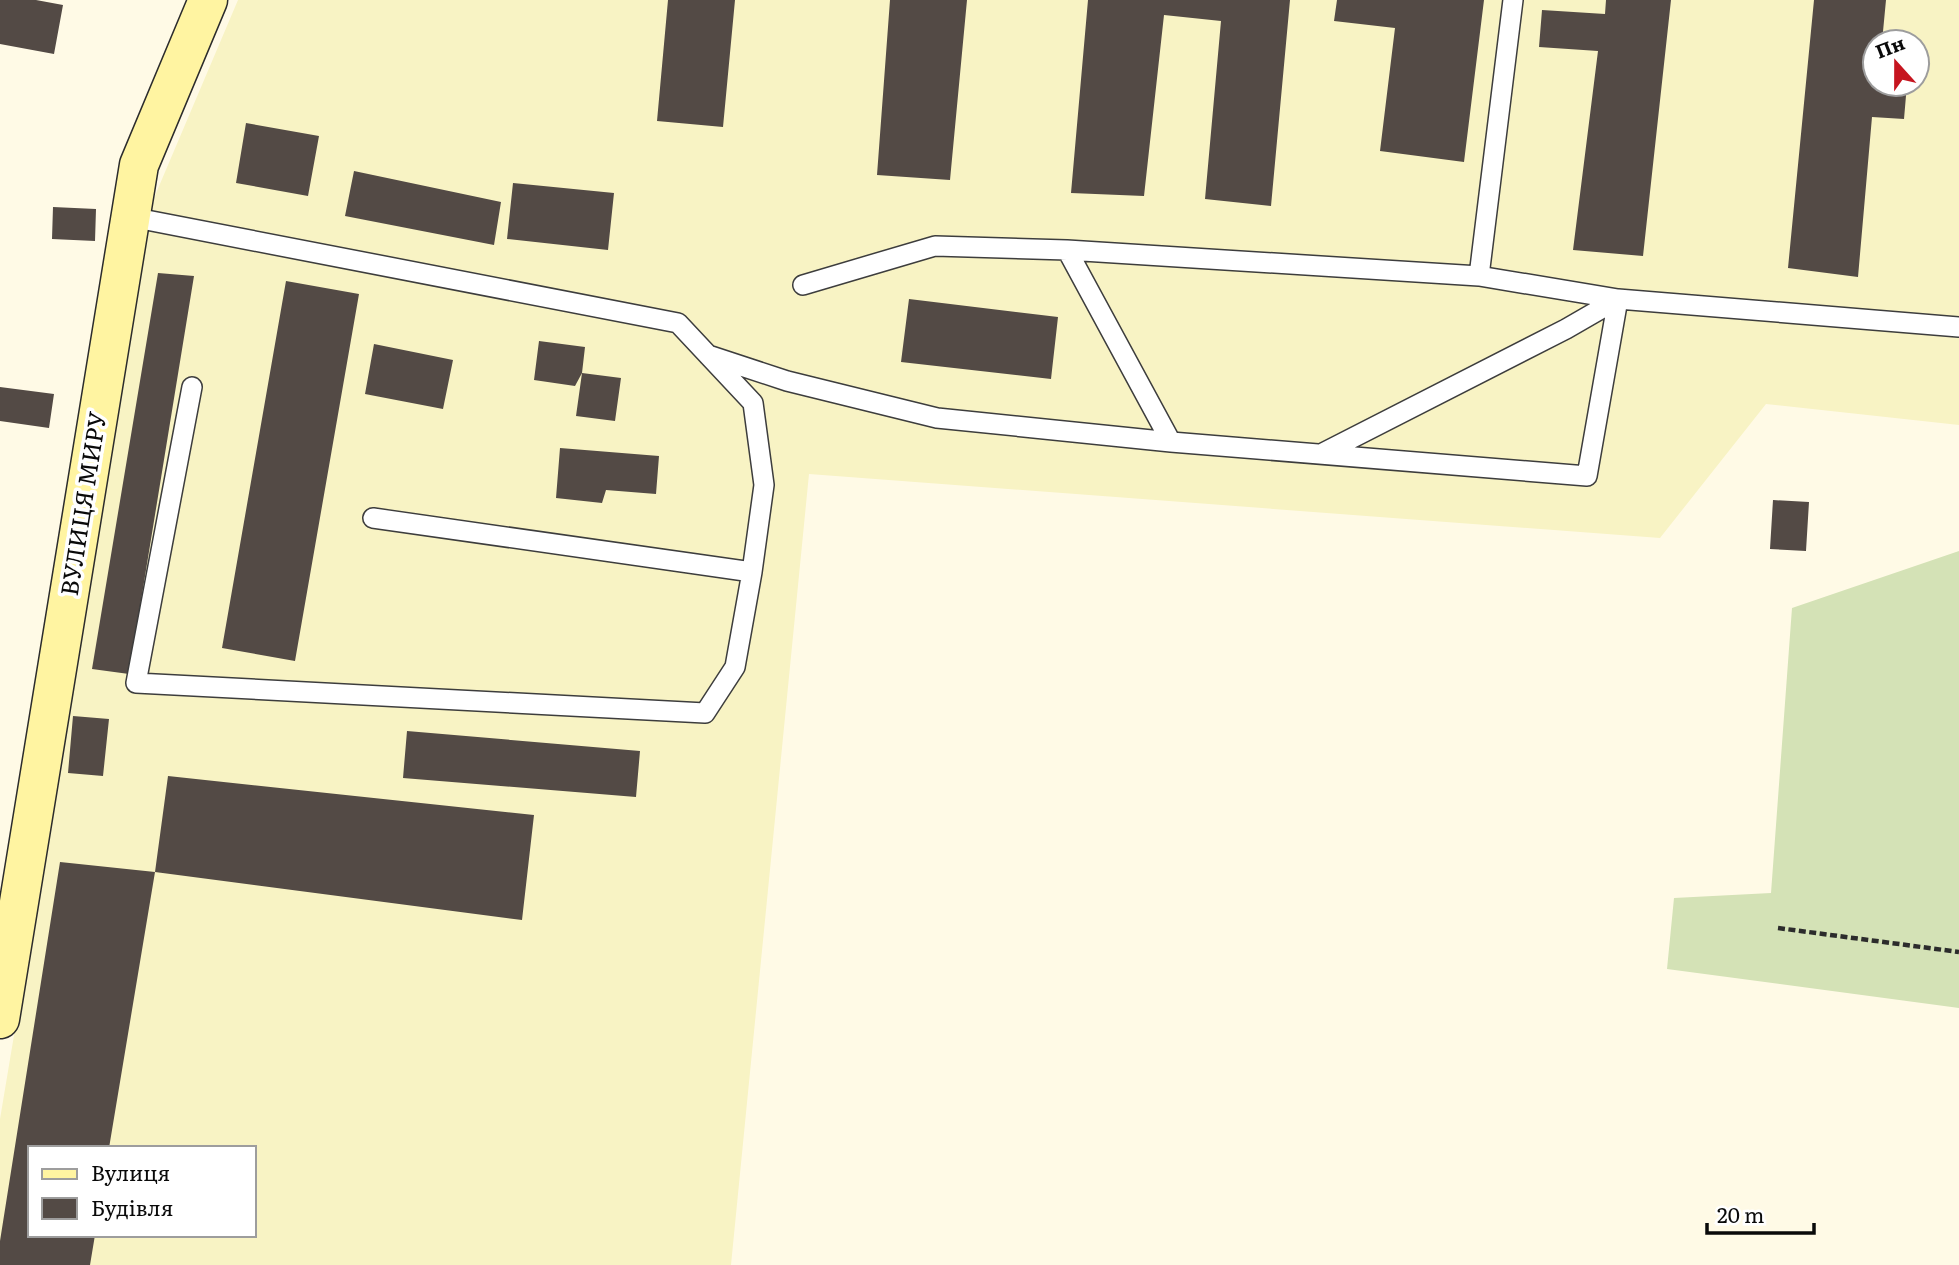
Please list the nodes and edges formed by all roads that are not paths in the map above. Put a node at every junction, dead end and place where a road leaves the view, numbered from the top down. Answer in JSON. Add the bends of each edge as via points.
{"nodes":[{"id":1,"x":208,"y":0,"type":"edge"},
{"id":2,"x":1513,"y":0,"type":"edge"},
{"id":3,"x":131,"y":217,"type":"junction"},
{"id":4,"x":1067,"y":250,"type":"junction"},
{"id":5,"x":1479,"y":276,"type":"junction"},
{"id":6,"x":803,"y":285,"type":"dead end"},
{"id":7,"x":1618,"y":299,"type":"junction"},
{"id":8,"x":1959,"y":327,"type":"edge"},
{"id":9,"x":708,"y":355,"type":"junction"},
{"id":10,"x":192,"y":387,"type":"dead end"},
{"id":11,"x":1171,"y":442,"type":"junction"},
{"id":12,"x":1320,"y":454,"type":"junction"},
{"id":13,"x":373,"y":518,"type":"dead end"},
{"id":14,"x":752,"y":572,"type":"junction"},
{"id":15,"x":0,"y":1019,"type":"edge"}],
"edges":[{"from":1,"to":3,"type":"street","name":"ВУЛИЦЯ МИРУ","via":[[139,165]]},
{"from":2,"to":5,"type":"lane"},
{"from":3,"to":9,"type":"lane","via":[[678,323]]},
{"from":3,"to":15,"type":"street","name":"ВУЛИЦЯ МИРУ"},
{"from":4,"to":5,"type":"lane"},
{"from":4,"to":6,"type":"lane","via":[[935,246]]},
{"from":4,"to":11,"type":"lane"},
{"from":5,"to":7,"type":"lane"},
{"from":7,"to":8,"type":"lane"},
{"from":7,"to":12,"type":"lane"},
{"from":7,"to":12,"type":"lane","via":[[1587,476]]},
{"from":9,"to":11,"type":"lane","via":[[787,381],[937,418]]},
{"from":9,"to":14,"type":"lane","via":[[752,403],[764,485]]},
{"from":10,"to":14,"type":"lane","via":[[136,683],[705,713],[735,667]]},
{"from":11,"to":12,"type":"lane"},
{"from":13,"to":14,"type":"lane"}]}
